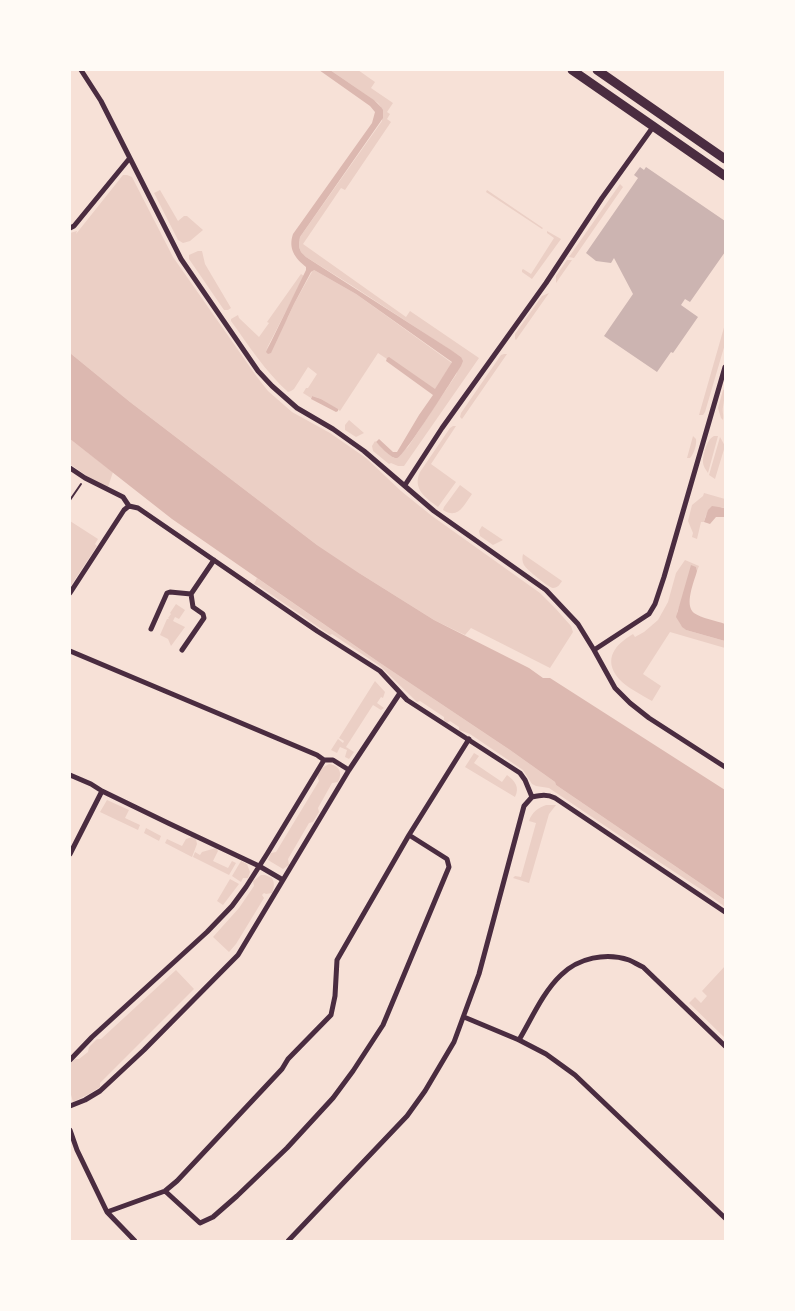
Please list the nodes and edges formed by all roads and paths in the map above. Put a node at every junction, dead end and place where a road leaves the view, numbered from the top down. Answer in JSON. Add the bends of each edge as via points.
{"nodes":[{"id":1,"x":81,"y":70,"type":"edge"},
{"id":2,"x":572,"y":70,"type":"edge"},
{"id":3,"x":597,"y":70,"type":"edge"},
{"id":4,"x":661,"y":115,"type":"junction"},
{"id":5,"x":653,"y":127,"type":"junction"},
{"id":6,"x":129,"y":159,"type":"junction"},
{"id":7,"x":725,"y":159,"type":"edge"},
{"id":8,"x":725,"y":176,"type":"edge"},
{"id":9,"x":70,"y":228,"type":"edge"},
{"id":10,"x":725,"y":367,"type":"edge"},
{"id":11,"x":70,"y":468,"type":"edge"},
{"id":12,"x":85,"y":478,"type":"junction"},
{"id":13,"x":405,"y":485,"type":"junction"},
{"id":14,"x":70,"y":500,"type":"edge"},
{"id":15,"x":129,"y":506,"type":"junction"},
{"id":16,"x":214,"y":560,"type":"junction"},
{"id":17,"x":70,"y":593,"type":"edge"},
{"id":18,"x":191,"y":594,"type":"junction"},
{"id":19,"x":150,"y":629,"type":"dead end"},
{"id":20,"x":182,"y":650,"type":"dead end"},
{"id":21,"x":594,"y":650,"type":"junction"},
{"id":22,"x":70,"y":651,"type":"edge"},
{"id":23,"x":400,"y":693,"type":"junction"},
{"id":24,"x":469,"y":739,"type":"junction"},
{"id":25,"x":324,"y":760,"type":"junction"},
{"id":26,"x":725,"y":767,"type":"edge"},
{"id":27,"x":348,"y":770,"type":"junction"},
{"id":28,"x":70,"y":775,"type":"edge"},
{"id":29,"x":102,"y":791,"type":"junction"},
{"id":30,"x":532,"y":797,"type":"junction"},
{"id":31,"x":409,"y":835,"type":"junction"},
{"id":32,"x":70,"y":854,"type":"edge"},
{"id":33,"x":259,"y":866,"type":"junction"},
{"id":34,"x":283,"y":880,"type":"junction"},
{"id":35,"x":725,"y":912,"type":"edge"},
{"id":36,"x":464,"y":1017,"type":"junction"},
{"id":37,"x":519,"y":1040,"type":"junction"},
{"id":38,"x":725,"y":1046,"type":"edge"},
{"id":39,"x":70,"y":1060,"type":"edge"},
{"id":40,"x":70,"y":1106,"type":"edge"},
{"id":41,"x":70,"y":1130,"type":"edge"},
{"id":42,"x":165,"y":1191,"type":"junction"},
{"id":43,"x":107,"y":1212,"type":"junction"},
{"id":44,"x":725,"y":1218,"type":"edge"},
{"id":45,"x":135,"y":1241,"type":"edge"},
{"id":46,"x":288,"y":1241,"type":"edge"}],
"edges":[{"from":1,"to":6,"type":"street","via":[[101,101]]},
{"from":2,"to":5,"type":"street"},
{"from":3,"to":4,"type":"street"},
{"from":4,"to":5,"type":"street"},
{"from":4,"to":7,"type":"street"},
{"from":5,"to":8,"type":"street"},
{"from":5,"to":13,"type":"street"},
{"from":6,"to":9,"type":"street"},
{"from":6,"to":13,"type":"street","via":[[181,259],[258,371],[297,408],[364,451]]},
{"from":10,"to":21,"type":"street","via":[[655,604],[649,614]]},
{"from":11,"to":12,"type":"street"},
{"from":12,"to":14,"type":"path"},
{"from":12,"to":15,"type":"street","via":[[123,497]]},
{"from":13,"to":21,"type":"street","via":[[434,511],[546,590],[578,624]]},
{"from":15,"to":16,"type":"street","via":[[138,508]]},
{"from":15,"to":17,"type":"street"},
{"from":16,"to":18,"type":"street"},
{"from":16,"to":23,"type":"street","via":[[380,671]]},
{"from":18,"to":19,"type":"street","via":[[167,593]]},
{"from":18,"to":20,"type":"street","via":[[193,608],[204,618]]},
{"from":21,"to":26,"type":"street","via":[[615,688],[630,703]]},
{"from":22,"to":25,"type":"street"},
{"from":23,"to":24,"type":"street"},
{"from":23,"to":27,"type":"street"},
{"from":24,"to":30,"type":"street","via":[[520,773]]},
{"from":24,"to":31,"type":"street"},
{"from":25,"to":27,"type":"street","via":[[333,760]]},
{"from":25,"to":33,"type":"street"},
{"from":27,"to":34,"type":"street"},
{"from":28,"to":29,"type":"street"},
{"from":29,"to":32,"type":"street"},
{"from":29,"to":33,"type":"street"},
{"from":30,"to":35,"type":"street","via":[[549,795],[555,798]]},
{"from":30,"to":36,"type":"street","via":[[524,806],[479,974]]},
{"from":31,"to":42,"type":"street","via":[[337,960],[331,1015]]},
{"from":31,"to":42,"type":"street","via":[[447,859],[450,867],[383,1025],[353,1071],[287,1148],[213,1217],[200,1223]]},
{"from":33,"to":34,"type":"street"},
{"from":33,"to":39,"type":"street","via":[[237,899],[207,932]]},
{"from":34,"to":40,"type":"street","via":[[238,955],[107,1084],[85,1100]]},
{"from":36,"to":37,"type":"street"},
{"from":36,"to":46,"type":"street","via":[[454,1042],[407,1116]]},
{"from":37,"to":38,"type":"street","via":[[544,996],[561,974],[585,960],[611,956],[643,967]]},
{"from":37,"to":44,"type":"street","via":[[575,1075]]},
{"from":41,"to":43,"type":"street"},
{"from":42,"to":43,"type":"street"},
{"from":43,"to":45,"type":"street"}]}
